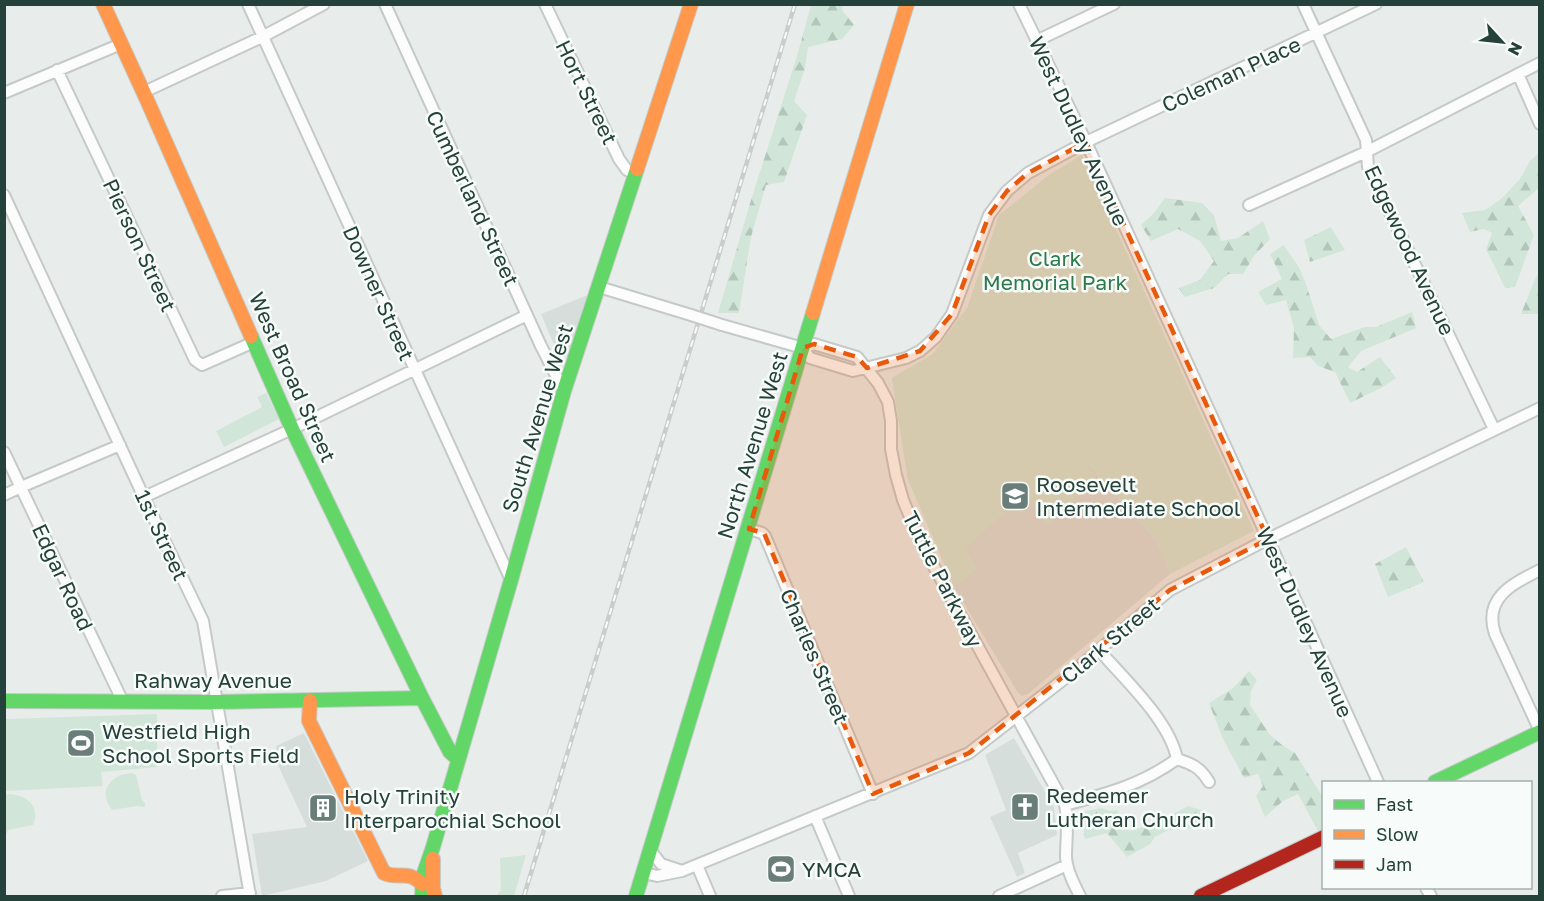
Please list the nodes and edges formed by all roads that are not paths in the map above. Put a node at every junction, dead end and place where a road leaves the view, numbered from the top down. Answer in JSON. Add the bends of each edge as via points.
{"nodes":[{"id":1,"x":103,"y":4,"type":"edge"},
{"id":2,"x":248,"y":4,"type":"edge"},
{"id":3,"x":324,"y":4,"type":"edge"},
{"id":4,"x":385,"y":4,"type":"edge"},
{"id":5,"x":545,"y":4,"type":"edge"},
{"id":6,"x":691,"y":4,"type":"edge"},
{"id":7,"x":907,"y":4,"type":"edge"},
{"id":8,"x":1019,"y":4,"type":"edge"},
{"id":9,"x":1114,"y":4,"type":"edge"},
{"id":10,"x":1303,"y":4,"type":"edge"},
{"id":11,"x":1376,"y":4,"type":"edge"},
{"id":12,"x":1317,"y":34,"type":"junction"},
{"id":13,"x":262,"y":37,"type":"junction"},
{"id":14,"x":1036,"y":41,"type":"junction"},
{"id":15,"x":121,"y":44,"type":"junction"},
{"id":16,"x":1539,"y":63,"type":"edge"},
{"id":17,"x":57,"y":70,"type":"junction"},
{"id":18,"x":1518,"y":74,"type":"junction"},
{"id":19,"x":144,"y":92,"type":"junction"},
{"id":20,"x":4,"y":93,"type":"edge"},
{"id":21,"x":1539,"y":124,"type":"edge"},
{"id":22,"x":1086,"y":142,"type":"junction"},
{"id":23,"x":1366,"y":152,"type":"junction"},
{"id":24,"x":635,"y":174,"type":"junction"},
{"id":25,"x":4,"y":195,"type":"edge"},
{"id":26,"x":1249,"y":205,"type":"dead end"},
{"id":27,"x":599,"y":287,"type":"junction"},
{"id":28,"x":527,"y":315,"type":"junction"},
{"id":29,"x":254,"y":342,"type":"junction"},
{"id":30,"x":803,"y":348,"type":"junction"},
{"id":31,"x":867,"y":368,"type":"junction"},
{"id":32,"x":414,"y":371,"type":"junction"},
{"id":33,"x":564,"y":392,"type":"junction"},
{"id":34,"x":1538,"y":413,"type":"edge"},
{"id":35,"x":292,"y":429,"type":"junction"},
{"id":36,"x":1494,"y":429,"type":"junction"},
{"id":37,"x":120,"y":445,"type":"junction"},
{"id":38,"x":4,"y":452,"type":"edge"},
{"id":39,"x":21,"y":487,"type":"junction"},
{"id":40,"x":4,"y":495,"type":"edge"},
{"id":41,"x":144,"y":497,"type":"junction"},
{"id":42,"x":748,"y":529,"type":"junction"},
{"id":43,"x":1268,"y":539,"type":"junction"},
{"id":44,"x":1539,"y":570,"type":"edge"},
{"id":45,"x":511,"y":580,"type":"junction"},
{"id":46,"x":1099,"y":650,"type":"junction"},
{"id":47,"x":422,"y":698,"type":"junction"},
{"id":48,"x":6,"y":699,"type":"edge"},
{"id":49,"x":310,"y":700,"type":"junction"},
{"id":50,"x":123,"y":702,"type":"junction"},
{"id":51,"x":216,"y":702,"type":"junction"},
{"id":52,"x":1016,"y":717,"type":"junction"},
{"id":53,"x":1539,"y":731,"type":"edge"},
{"id":54,"x":458,"y":759,"type":"junction"},
{"id":55,"x":1177,"y":759,"type":"junction"},
{"id":56,"x":1377,"y":781,"type":"edge"},
{"id":57,"x":1439,"y":781,"type":"edge"},
{"id":58,"x":1209,"y":782,"type":"dead end"},
{"id":59,"x":873,"y":794,"type":"junction"},
{"id":60,"x":1065,"y":805,"type":"junction"},
{"id":61,"x":815,"y":816,"type":"junction"},
{"id":62,"x":1322,"y":837,"type":"edge"},
{"id":63,"x":433,"y":848,"type":"junction"},
{"id":64,"x":651,"y":850,"type":"junction"},
{"id":65,"x":697,"y":865,"type":"junction"},
{"id":66,"x":1068,"y":865,"type":"junction"},
{"id":67,"x":682,"y":871,"type":"junction"},
{"id":68,"x":644,"y":873,"type":"junction"},
{"id":69,"x":422,"y":890,"type":"edge"},
{"id":70,"x":250,"y":895,"type":"edge"},
{"id":71,"x":222,"y":897,"type":"edge"},
{"id":72,"x":435,"y":897,"type":"edge"},
{"id":73,"x":636,"y":897,"type":"edge"},
{"id":74,"x":710,"y":897,"type":"edge"},
{"id":75,"x":849,"y":897,"type":"edge"},
{"id":76,"x":999,"y":897,"type":"edge"},
{"id":77,"x":1080,"y":897,"type":"edge"},
{"id":78,"x":1201,"y":897,"type":"edge"}],
"edges":[{"from":1,"to":15,"type":"main road","name":"West Broad Street"},
{"from":2,"to":13,"type":"street","name":"Downer Street"},
{"from":3,"to":13,"type":"street"},
{"from":4,"to":28,"type":"street","name":"Cumberland Street"},
{"from":5,"to":24,"type":"street","name":"Hort Street","via":[[619,159]]},
{"from":6,"to":24,"type":"main road","name":"South Avenue West"},
{"from":7,"to":30,"type":"main road","name":"North Avenue West"},
{"from":8,"to":14,"type":"street","name":"West Dudley Avenue"},
{"from":9,"to":14,"type":"street"},
{"from":10,"to":12,"type":"street","name":"Edgewood Avenue"},
{"from":11,"to":12,"type":"street","name":"Coleman Place"},
{"from":12,"to":22,"type":"street","name":"Coleman Place"},
{"from":12,"to":23,"type":"street","name":"Edgewood Avenue","via":[[1366,140]]},
{"from":13,"to":19,"type":"street"},
{"from":13,"to":32,"type":"street","name":"Downer Street"},
{"from":14,"to":22,"type":"street","name":"West Dudley Avenue"},
{"from":15,"to":17,"type":"street"},
{"from":15,"to":19,"type":"main road","name":"West Broad Street"},
{"from":16,"to":18,"type":"street"},
{"from":17,"to":20,"type":"street"},
{"from":17,"to":29,"type":"street","name":"Pierson Street","via":[[195,360],[202,366]]},
{"from":18,"to":21,"type":"street"},
{"from":18,"to":23,"type":"street"},
{"from":19,"to":29,"type":"main road","name":"West Broad Street"},
{"from":22,"to":31,"type":"street","via":[[1028,173],[1007,191],[990,215],[952,314],[936,337],[906,358]]},
{"from":22,"to":43,"type":"street","name":"West Dudley Avenue"},
{"from":23,"to":26,"type":"street"},
{"from":23,"to":36,"type":"street","name":"Edgewood Avenue","via":[[1368,167]]},
{"from":24,"to":27,"type":"main road","name":"South Avenue West"},
{"from":25,"to":37,"type":"street","name":"1st Street"},
{"from":27,"to":30,"type":"street","bridge":true},
{"from":27,"to":33,"type":"main road","name":"South Avenue West"},
{"from":28,"to":32,"type":"street"},
{"from":28,"to":33,"type":"street","name":"Cumberland Street"},
{"from":29,"to":35,"type":"main road","name":"West Broad Street"},
{"from":30,"to":31,"type":"street","via":[[810,357],[853,371]]},
{"from":30,"to":42,"type":"main road","name":"North Avenue West"},
{"from":31,"to":52,"type":"street","name":"Tuttle Parkway","via":[[888,402],[896,475],[921,543]]},
{"from":32,"to":35,"type":"street"},
{"from":32,"to":45,"type":"street","name":"Downer Street"},
{"from":33,"to":45,"type":"main road","name":"South Avenue West"},
{"from":34,"to":36,"type":"street","name":"Clark Street"},
{"from":35,"to":41,"type":"street"},
{"from":35,"to":47,"type":"main road","name":"West Broad Street"},
{"from":36,"to":43,"type":"street","name":"Clark Street"},
{"from":37,"to":39,"type":"street"},
{"from":37,"to":41,"type":"street","name":"1st Street"},
{"from":38,"to":39,"type":"street","name":"Edgar Road"},
{"from":39,"to":40,"type":"street"},
{"from":39,"to":50,"type":"street","name":"Edgar Road"},
{"from":41,"to":51,"type":"street","name":"1st Street","via":[[203,621]]},
{"from":42,"to":59,"type":"street","name":"Charles Street","via":[[765,536]]},
{"from":42,"to":64,"type":"main road","name":"North Avenue West"},
{"from":43,"to":46,"type":"street","name":"Clark Street","via":[[1170,590]]},
{"from":43,"to":56,"type":"street","name":"West Dudley Avenue"},
{"from":44,"to":53,"type":"street","via":[[1505,590],[1494,607],[1492,626]]},
{"from":45,"to":54,"type":"main road","name":"South Avenue West"},
{"from":46,"to":52,"type":"street","name":"Clark Street"},
{"from":46,"to":55,"type":"street","via":[[1153,710]]},
{"from":47,"to":49,"type":"main road","name":"Rahway Avenue"},
{"from":47,"to":54,"type":"main road","name":"West Broad Street","via":[[450,752]]},
{"from":48,"to":50,"type":"main road","name":"Rahway Avenue"},
{"from":49,"to":51,"type":"main road","name":"Rahway Avenue"},
{"from":49,"to":69,"type":"main road","via":[[309,721],[384,873],[416,878]]},
{"from":50,"to":51,"type":"main road","name":"Rahway Avenue"},
{"from":51,"to":70,"type":"street","name":"1st Street"},
{"from":52,"to":59,"type":"street","name":"Clark Street","via":[[969,753]]},
{"from":52,"to":60,"type":"street","name":"Tuttle Parkway"},
{"from":53,"to":57,"type":"main road"},
{"from":54,"to":63,"type":"main road","name":"South Avenue West"},
{"from":55,"to":58,"type":"street","via":[[1194,765]]},
{"from":55,"to":60,"type":"street","via":[[1129,787]]},
{"from":59,"to":61,"type":"street","name":"Clark Street"},
{"from":60,"to":66,"type":"street"},
{"from":61,"to":65,"type":"street","name":"Clark Street"},
{"from":61,"to":75,"type":"street"},
{"from":62,"to":78,"type":"main road"},
{"from":63,"to":69,"type":"main road","name":"South Avenue West"},
{"from":63,"to":72,"type":"main road","name":"South Avenue West"},
{"from":64,"to":67,"type":"street","via":[[661,864]]},
{"from":64,"to":68,"type":"main road","name":"North Avenue West"},
{"from":65,"to":67,"type":"street","name":"Clark Street"},
{"from":65,"to":74,"type":"street"},
{"from":66,"to":76,"type":"street"},
{"from":66,"to":77,"type":"street"},
{"from":67,"to":68,"type":"street","name":"Clark Street","via":[[657,876]]},
{"from":68,"to":73,"type":"main road","name":"North Avenue West"},
{"from":70,"to":71,"type":"street"}]}
